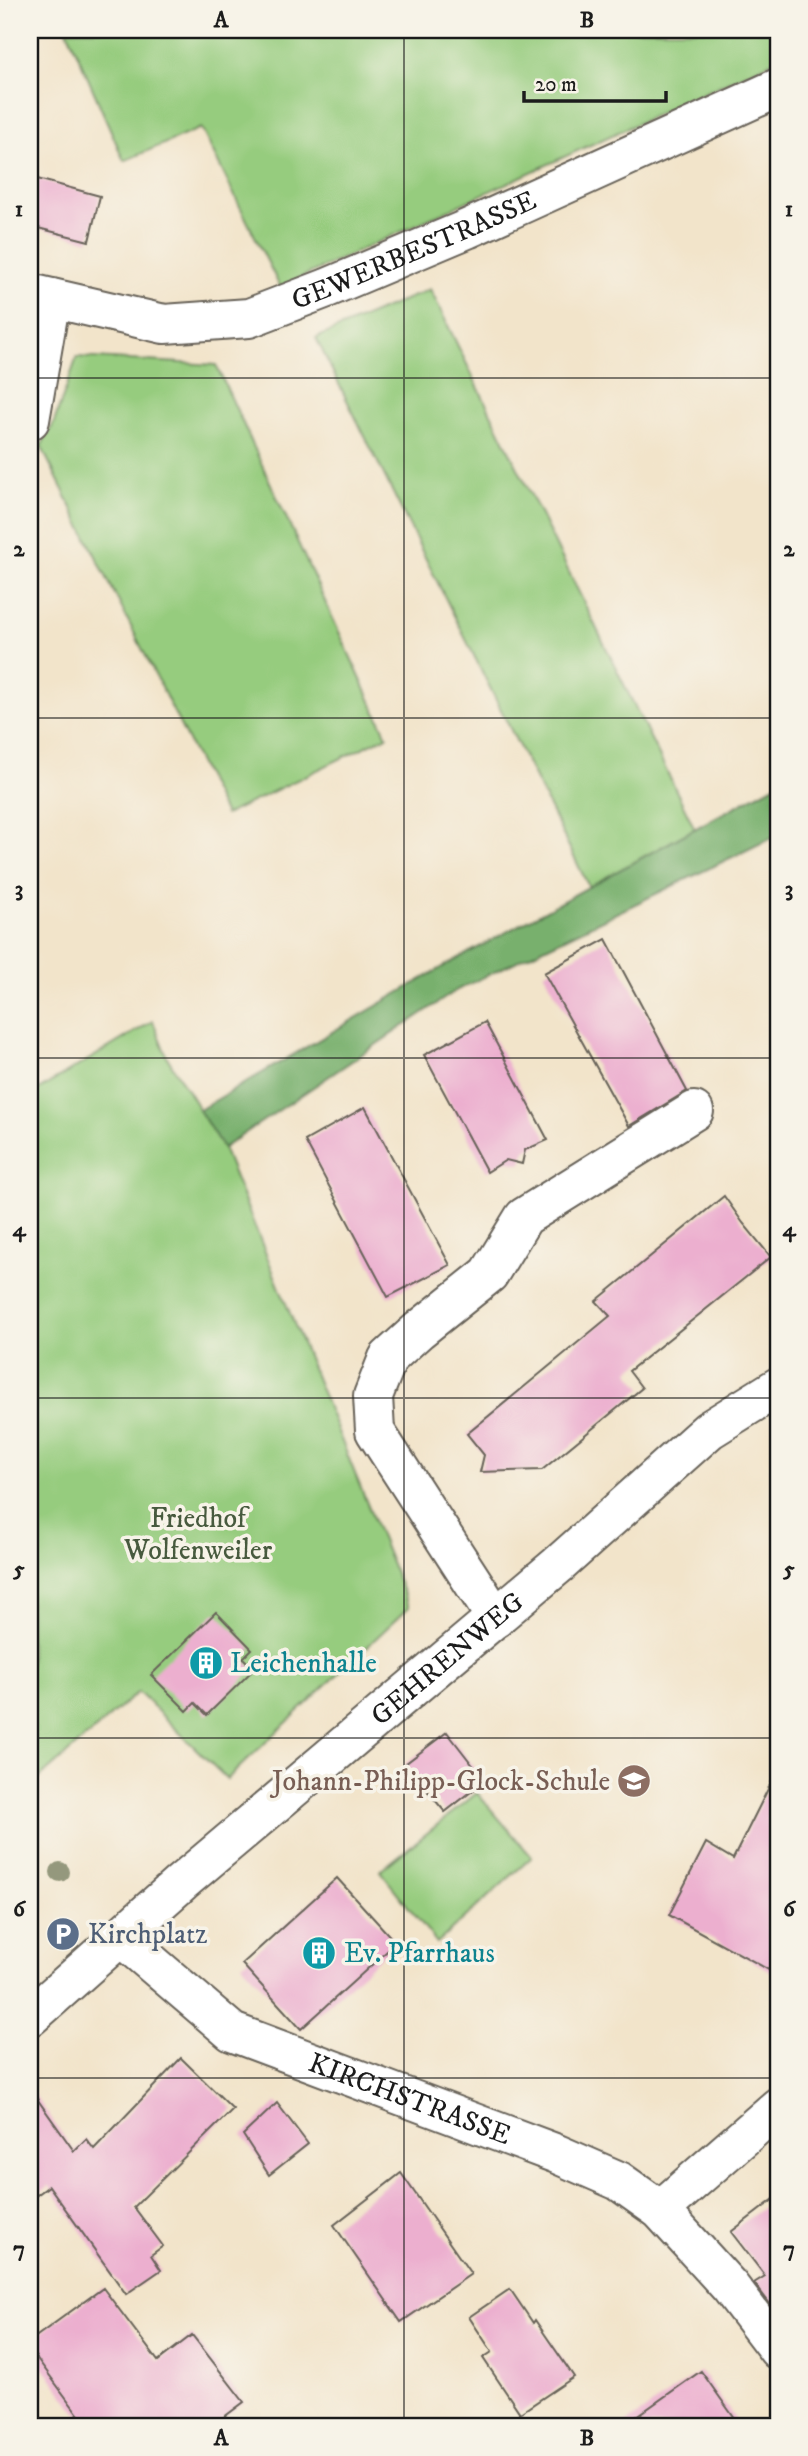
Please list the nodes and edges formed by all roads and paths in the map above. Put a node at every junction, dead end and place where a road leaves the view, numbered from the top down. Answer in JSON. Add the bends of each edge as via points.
{"nodes":[{"id":1,"x":778,"y":88,"type":"edge"},
{"id":2,"x":40,"y":296,"type":"edge"},
{"id":3,"x":30,"y":420,"type":"edge"},
{"id":4,"x":694,"y":1111,"type":"dead end"},
{"id":5,"x":778,"y":1387,"type":"edge"},
{"id":6,"x":496,"y":1618,"type":"junction"},
{"id":7,"x":121,"y":1937,"type":"junction"},
{"id":8,"x":30,"y":2017,"type":"edge"},
{"id":9,"x":778,"y":2107,"type":"edge"},
{"id":10,"x":660,"y":2210,"type":"junction"},
{"id":11,"x":778,"y":2350,"type":"edge"}],
"edges":[{"from":1,"to":2,"type":"street","name":"GEWERBESTRASSE","via":[[467,229],[249,318],[164,324]]},
{"from":2,"to":3,"type":"street"},
{"from":4,"to":6,"type":"street","via":[[524,1217],[489,1274],[388,1358],[373,1396],[375,1431]]},
{"from":5,"to":6,"type":"street","name":"GEHRENWEG","via":[[709,1430]]},
{"from":6,"to":7,"type":"street","name":"GEHRENWEG"},
{"from":7,"to":8,"type":"street"},
{"from":7,"to":10,"type":"street","name":"KIRCHSTRASSE","via":[[232,2032],[557,2154],[620,2181]]},
{"from":9,"to":10,"type":"street"},
{"from":10,"to":11,"type":"street","name":"KIRCHSTRASSE","via":[[730,2287]]}]}
